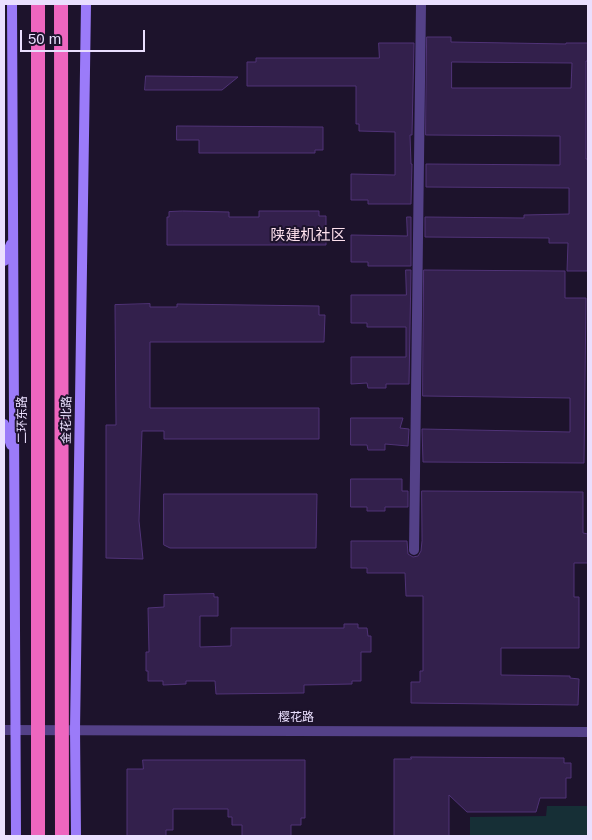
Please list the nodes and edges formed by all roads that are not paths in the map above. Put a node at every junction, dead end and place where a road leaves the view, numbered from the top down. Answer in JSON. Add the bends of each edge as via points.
{"nodes":[{"id":1,"x":12,"y":4,"type":"edge"},
{"id":2,"x":38,"y":4,"type":"edge"},
{"id":3,"x":61,"y":4,"type":"edge"},
{"id":4,"x":86,"y":4,"type":"edge"},
{"id":5,"x":421,"y":4,"type":"edge"},
{"id":6,"x":13,"y":226,"type":"junction"},
{"id":7,"x":4,"y":261,"type":"edge"},
{"id":8,"x":4,"y":424,"type":"edge"},
{"id":9,"x":14,"y":465,"type":"junction"},
{"id":10,"x":414,"y":550,"type":"dead end"},
{"id":11,"x":4,"y":730,"type":"edge"},
{"id":12,"x":15,"y":730,"type":"junction"},
{"id":13,"x":75,"y":730,"type":"junction"},
{"id":14,"x":588,"y":732,"type":"edge"},
{"id":15,"x":16,"y":836,"type":"edge"},
{"id":16,"x":38,"y":836,"type":"edge"},
{"id":17,"x":62,"y":836,"type":"edge"},
{"id":18,"x":76,"y":836,"type":"edge"}],
"edges":[{"from":1,"to":6,"type":"main road"},
{"from":2,"to":16,"type":"highway","name":"二环东路","bridge":true},
{"from":3,"to":17,"type":"highway","bridge":true},
{"from":4,"to":13,"type":"main road","name":"金花北路"},
{"from":5,"to":10,"type":"street"},
{"from":6,"to":7,"type":"main road","via":[[11,244]]},
{"from":6,"to":9,"type":"main road"},
{"from":8,"to":9,"type":"main road"},
{"from":9,"to":12,"type":"main road"},
{"from":11,"to":12,"type":"street","name":"樱花路"},
{"from":12,"to":13,"type":"street","name":"樱花路"},
{"from":12,"to":15,"type":"main road"},
{"from":13,"to":14,"type":"street","name":"樱花路"},
{"from":13,"to":18,"type":"main road","name":"金花北路"}]}
